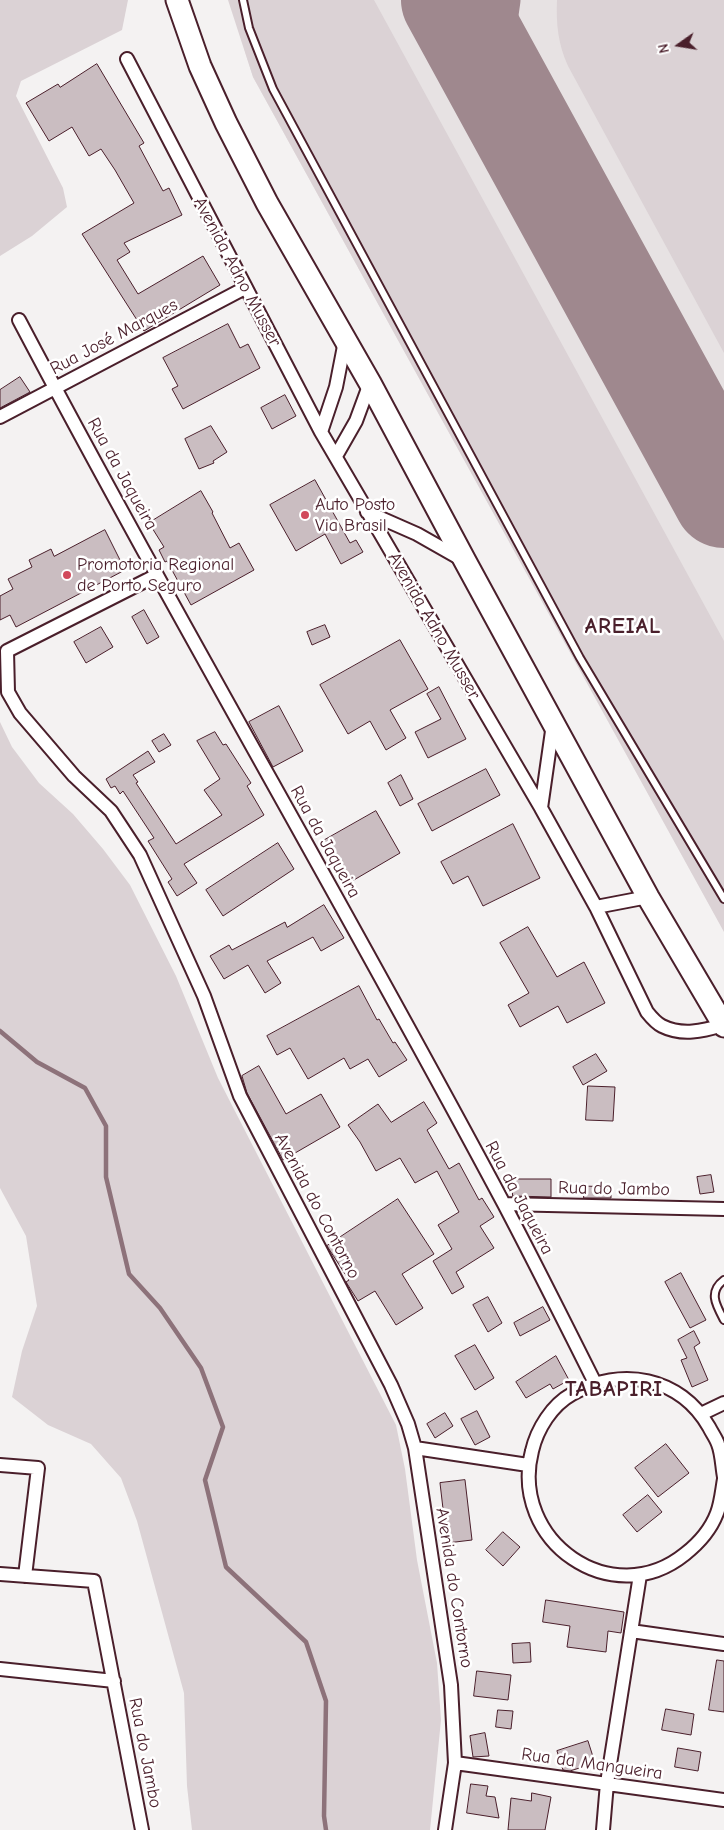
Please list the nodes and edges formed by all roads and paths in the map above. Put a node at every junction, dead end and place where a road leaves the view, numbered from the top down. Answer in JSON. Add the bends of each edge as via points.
{"nodes":[{"id":1,"x":177,"y":0,"type":"edge"},
{"id":2,"x":243,"y":0,"type":"edge"},
{"id":3,"x":127,"y":59,"type":"dead end"},
{"id":4,"x":245,"y":288,"type":"junction"},
{"id":5,"x":19,"y":320,"type":"dead end"},
{"id":6,"x":345,"y":341,"type":"junction"},
{"id":7,"x":370,"y":383,"type":"junction"},
{"id":8,"x":55,"y":388,"type":"junction"},
{"id":9,"x":0,"y":417,"type":"edge"},
{"id":10,"x":321,"y":432,"type":"junction"},
{"id":11,"x":336,"y":456,"type":"junction"},
{"id":12,"x":367,"y":512,"type":"junction"},
{"id":13,"x":464,"y":561,"type":"junction"},
{"id":14,"x":157,"y":574,"type":"junction"},
{"id":15,"x":4,"y":647,"type":"edge"},
{"id":16,"x":553,"y":724,"type":"junction"},
{"id":17,"x":541,"y":808,"type":"junction"},
{"id":18,"x":648,"y":897,"type":"junction"},
{"id":19,"x":724,"y":898,"type":"edge"},
{"id":20,"x":596,"y":908,"type":"junction"},
{"id":21,"x":724,"y":1026,"type":"edge"},
{"id":22,"x":504,"y":1204,"type":"junction"},
{"id":23,"x":724,"y":1209,"type":"edge"},
{"id":24,"x":724,"y":1280,"type":"edge"},
{"id":25,"x":724,"y":1320,"type":"edge"},
{"id":26,"x":595,"y":1382,"type":"junction"},
{"id":27,"x":724,"y":1403,"type":"edge"},
{"id":28,"x":702,"y":1414,"type":"junction"},
{"id":29,"x":415,"y":1448,"type":"junction"},
{"id":30,"x":0,"y":1465,"type":"edge"},
{"id":31,"x":528,"y":1465,"type":"junction"},
{"id":32,"x":724,"y":1478,"type":"edge"},
{"id":33,"x":0,"y":1574,"type":"edge"},
{"id":34,"x":640,"y":1575,"type":"junction"},
{"id":35,"x":25,"y":1576,"type":"junction"},
{"id":36,"x":631,"y":1631,"type":"junction"},
{"id":37,"x":724,"y":1644,"type":"edge"},
{"id":38,"x":0,"y":1669,"type":"edge"},
{"id":39,"x":114,"y":1682,"type":"junction"},
{"id":40,"x":455,"y":1763,"type":"junction"},
{"id":41,"x":607,"y":1783,"type":"junction"},
{"id":42,"x":724,"y":1800,"type":"edge"},
{"id":43,"x":142,"y":1830,"type":"edge"},
{"id":44,"x":445,"y":1830,"type":"edge"},
{"id":45,"x":603,"y":1830,"type":"edge"}],
"edges":[{"from":1,"to":6,"type":"main road","via":[[200,66],[226,123]]},
{"from":2,"to":19,"type":"lane","via":[[249,28],[278,98],[580,658]]},
{"from":3,"to":4,"type":"street","name":"Avenida Adno Musser"},
{"from":4,"to":8,"type":"street","name":"Rua José Marques"},
{"from":4,"to":10,"type":"street","name":"Avenida Adno Musser"},
{"from":5,"to":8,"type":"street","name":"Rua da Jaqueira"},
{"from":6,"to":7,"type":"main road"},
{"from":6,"to":10,"type":"street","via":[[336,387]]},
{"from":7,"to":11,"type":"street","via":[[356,421]]},
{"from":7,"to":13,"type":"main road"},
{"from":8,"to":9,"type":"street","name":"Rua José Marques"},
{"from":8,"to":14,"type":"street","name":"Rua da Jaqueira"},
{"from":10,"to":11,"type":"street","name":"Avenida Adno Musser"},
{"from":11,"to":12,"type":"street","name":"Avenida Adno Musser"},
{"from":12,"to":13,"type":"street","via":[[418,534]]},
{"from":12,"to":17,"type":"street","name":"Avenida Adno Musser"},
{"from":13,"to":16,"type":"main road"},
{"from":14,"to":15,"type":"street"},
{"from":14,"to":22,"type":"street","name":"Rua da Jaqueira"},
{"from":15,"to":29,"type":"street","name":"Avenida do Contorno","via":[[8,692],[20,713],[74,776],[111,811],[140,855],[204,996],[240,1096],[391,1385]]},
{"from":16,"to":17,"type":"street"},
{"from":16,"to":18,"type":"main road"},
{"from":17,"to":20,"type":"street","name":"Avenida Adno Musser"},
{"from":18,"to":20,"type":"street"},
{"from":18,"to":21,"type":"main road"},
{"from":20,"to":21,"type":"street","name":"Avenida Adno Musser","via":[[647,1012],[661,1025],[680,1032],[699,1032]]},
{"from":22,"to":23,"type":"street","name":"Rua do Jambo"},
{"from":22,"to":26,"type":"street","name":"Rua da Jaqueira"},
{"from":24,"to":25,"type":"lane","via":[[714,1294]]},
{"from":26,"to":28,"type":"street","via":[[624,1378],[653,1382],[680,1394]]},
{"from":26,"to":31,"type":"street","via":[[570,1395],[549,1414],[535,1438]]},
{"from":27,"to":28,"type":"street"},
{"from":28,"to":32,"type":"street","via":[[719,1444]]},
{"from":29,"to":31,"type":"street"},
{"from":29,"to":40,"type":"street","name":"Avenida do Contorno","via":[[451,1685]]},
{"from":30,"to":35,"type":"street","via":[[38,1468]]},
{"from":31,"to":34,"type":"street","via":[[529,1495],[539,1523],[557,1548],[582,1565],[610,1574]]},
{"from":32,"to":34,"type":"street","via":[[718,1512],[700,1542],[673,1564]]},
{"from":33,"to":35,"type":"street"},
{"from":34,"to":36,"type":"street"},
{"from":35,"to":39,"type":"street","name":"Rua do Jambo","via":[[94,1581]]},
{"from":36,"to":37,"type":"street"},
{"from":36,"to":41,"type":"street"},
{"from":38,"to":39,"type":"street"},
{"from":39,"to":43,"type":"street","name":"Rua do Jambo"},
{"from":40,"to":41,"type":"street","name":"Rua da Mangueira"},
{"from":40,"to":44,"type":"street","name":"Avenida do Contorno"},
{"from":41,"to":42,"type":"street","name":"Rua da Mangueira"},
{"from":41,"to":45,"type":"street"}]}
